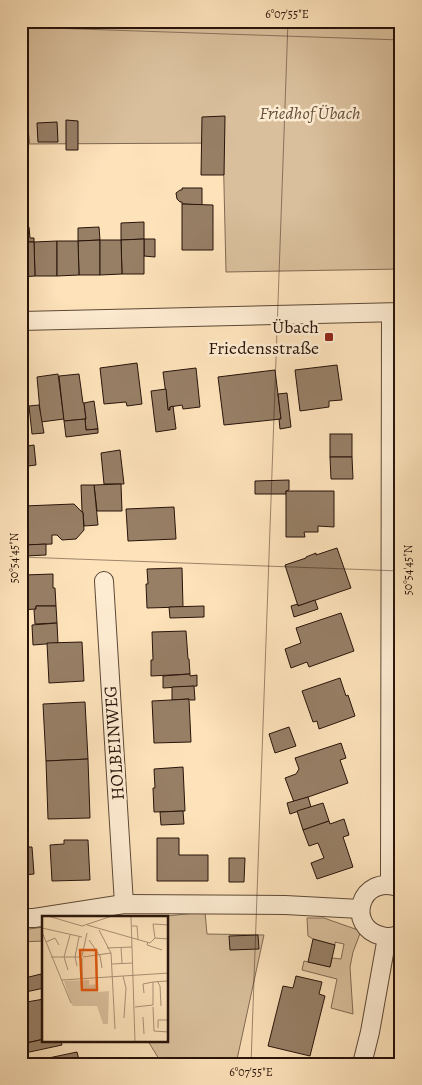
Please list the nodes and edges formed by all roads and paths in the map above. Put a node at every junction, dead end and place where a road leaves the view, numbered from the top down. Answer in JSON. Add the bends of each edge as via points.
{"nodes":[{"id":1,"x":396,"y":313,"type":"edge"},
{"id":2,"x":21,"y":321,"type":"edge"},
{"id":3,"x":104,"y":581,"type":"dead end"},
{"id":4,"x":396,"y":886,"type":"edge"},
{"id":5,"x":124,"y":904,"type":"junction"},
{"id":6,"x":360,"y":909,"type":"junction"},
{"id":7,"x":47,"y":916,"type":"edge"},
{"id":8,"x":42,"y":917,"type":"edge"},
{"id":9,"x":21,"y":918,"type":"edge"},
{"id":10,"x":394,"y":935,"type":"edge"},
{"id":11,"x":362,"y":1064,"type":"edge"}],
"edges":[{"from":1,"to":2,"type":"street"},
{"from":1,"to":4,"type":"street"},
{"from":3,"to":5,"type":"street","name":"HOLBEINWEG"},
{"from":4,"to":6,"type":"street","via":[[372,888],[363,898]]},
{"from":5,"to":6,"type":"street"},
{"from":5,"to":7,"type":"street"},
{"from":6,"to":10,"type":"street","via":[[368,929],[376,935]]},
{"from":8,"to":9,"type":"street"},
{"from":10,"to":11,"type":"street"}]}
